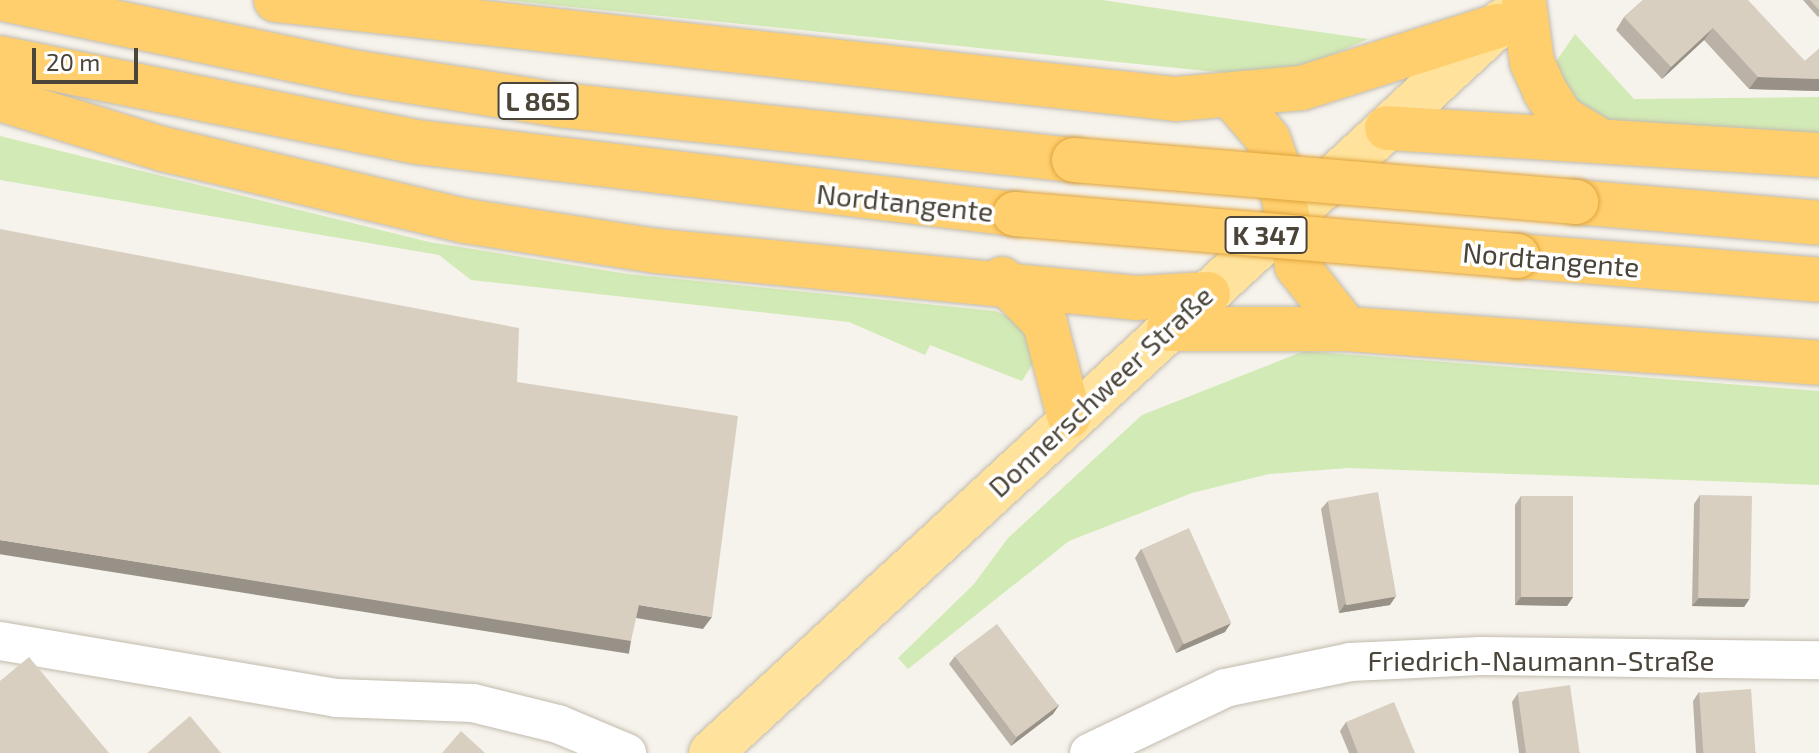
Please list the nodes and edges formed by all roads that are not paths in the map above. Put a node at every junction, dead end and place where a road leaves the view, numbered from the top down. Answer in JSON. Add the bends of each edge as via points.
{"nodes":[{"id":1,"x":8,"y":0,"type":"edge"},
{"id":2,"x":276,"y":0,"type":"edge"},
{"id":3,"x":1516,"y":10,"type":"edge"},
{"id":4,"x":0,"y":58,"type":"edge"},
{"id":5,"x":0,"y":99,"type":"edge"},
{"id":6,"x":1234,"y":99,"type":"junction"},
{"id":7,"x":1387,"y":128,"type":"junction"},
{"id":8,"x":1594,"y":137,"type":"junction"},
{"id":9,"x":1819,"y":155,"type":"edge"},
{"id":10,"x":1074,"y":160,"type":"joint"},
{"id":11,"x":1015,"y":214,"type":"joint"},
{"id":12,"x":1284,"y":219,"type":"junction"},
{"id":13,"x":1819,"y":223,"type":"edge"},
{"id":14,"x":1002,"y":279,"type":"junction"},
{"id":15,"x":1819,"y":280,"type":"edge"},
{"id":16,"x":1208,"y":294,"type":"junction"},
{"id":17,"x":1169,"y":329,"type":"junction"},
{"id":18,"x":1347,"y":329,"type":"junction"},
{"id":19,"x":1819,"y":363,"type":"edge"},
{"id":20,"x":1069,"y":416,"type":"junction"},
{"id":21,"x":0,"y":641,"type":"edge"},
{"id":22,"x":1819,"y":660,"type":"edge"},
{"id":23,"x":627,"y":753,"type":"edge"},
{"id":24,"x":711,"y":753,"type":"edge"},
{"id":25,"x":1089,"y":753,"type":"edge"}],
"edges":[{"from":1,"to":10,"type":"highway","name":"Nordtangente","number":"L 865","via":[[358,73],[560,105]]},
{"from":2,"to":6,"type":"highway","via":[[771,59]]},
{"from":3,"to":6,"type":"highway","via":[[1357,76]]},
{"from":3,"to":7,"type":"main road","name":"Donnerschweer Straße"},
{"from":3,"to":8,"type":"highway","via":[[1545,91],[1561,117]]},
{"from":4,"to":11,"type":"highway","name":"Nordtangente","number":"L 865","via":[[417,142]]},
{"from":5,"to":14,"type":"highway","via":[[208,161],[465,221],[657,251]]},
{"from":6,"to":12,"type":"highway","via":[[1268,139]]},
{"from":7,"to":8,"type":"highway"},
{"from":7,"to":12,"type":"main road","name":"Donnerschweer Straße"},
{"from":8,"to":9,"type":"highway"},
{"from":10,"to":13,"type":"highway","name":"Nordtangente","number":"K 347","bridge":true},
{"from":11,"to":15,"type":"highway","name":"Nordtangente","number":"K 347","bridge":true},
{"from":12,"to":16,"type":"main road","name":"Donnerschweer Straße"},
{"from":12,"to":18,"type":"highway","number":"K 347","via":[[1297,266]]},
{"from":14,"to":16,"type":"highway","via":[[1136,298]]},
{"from":14,"to":20,"type":"highway","via":[[1045,323]]},
{"from":16,"to":17,"type":"main road","name":"Donnerschweer Straße"},
{"from":17,"to":18,"type":"highway"},
{"from":17,"to":20,"type":"main road","name":"Donnerschweer Straße"},
{"from":18,"to":19,"type":"highway"},
{"from":20,"to":24,"type":"main road","name":"Donnerschweer Straße"},
{"from":21,"to":23,"type":"street","via":[[321,696],[473,703],[558,724]]},
{"from":22,"to":25,"type":"street","name":"Friedrich-Naumann-Straße","via":[[1467,656],[1350,662],[1225,688]]}]}
